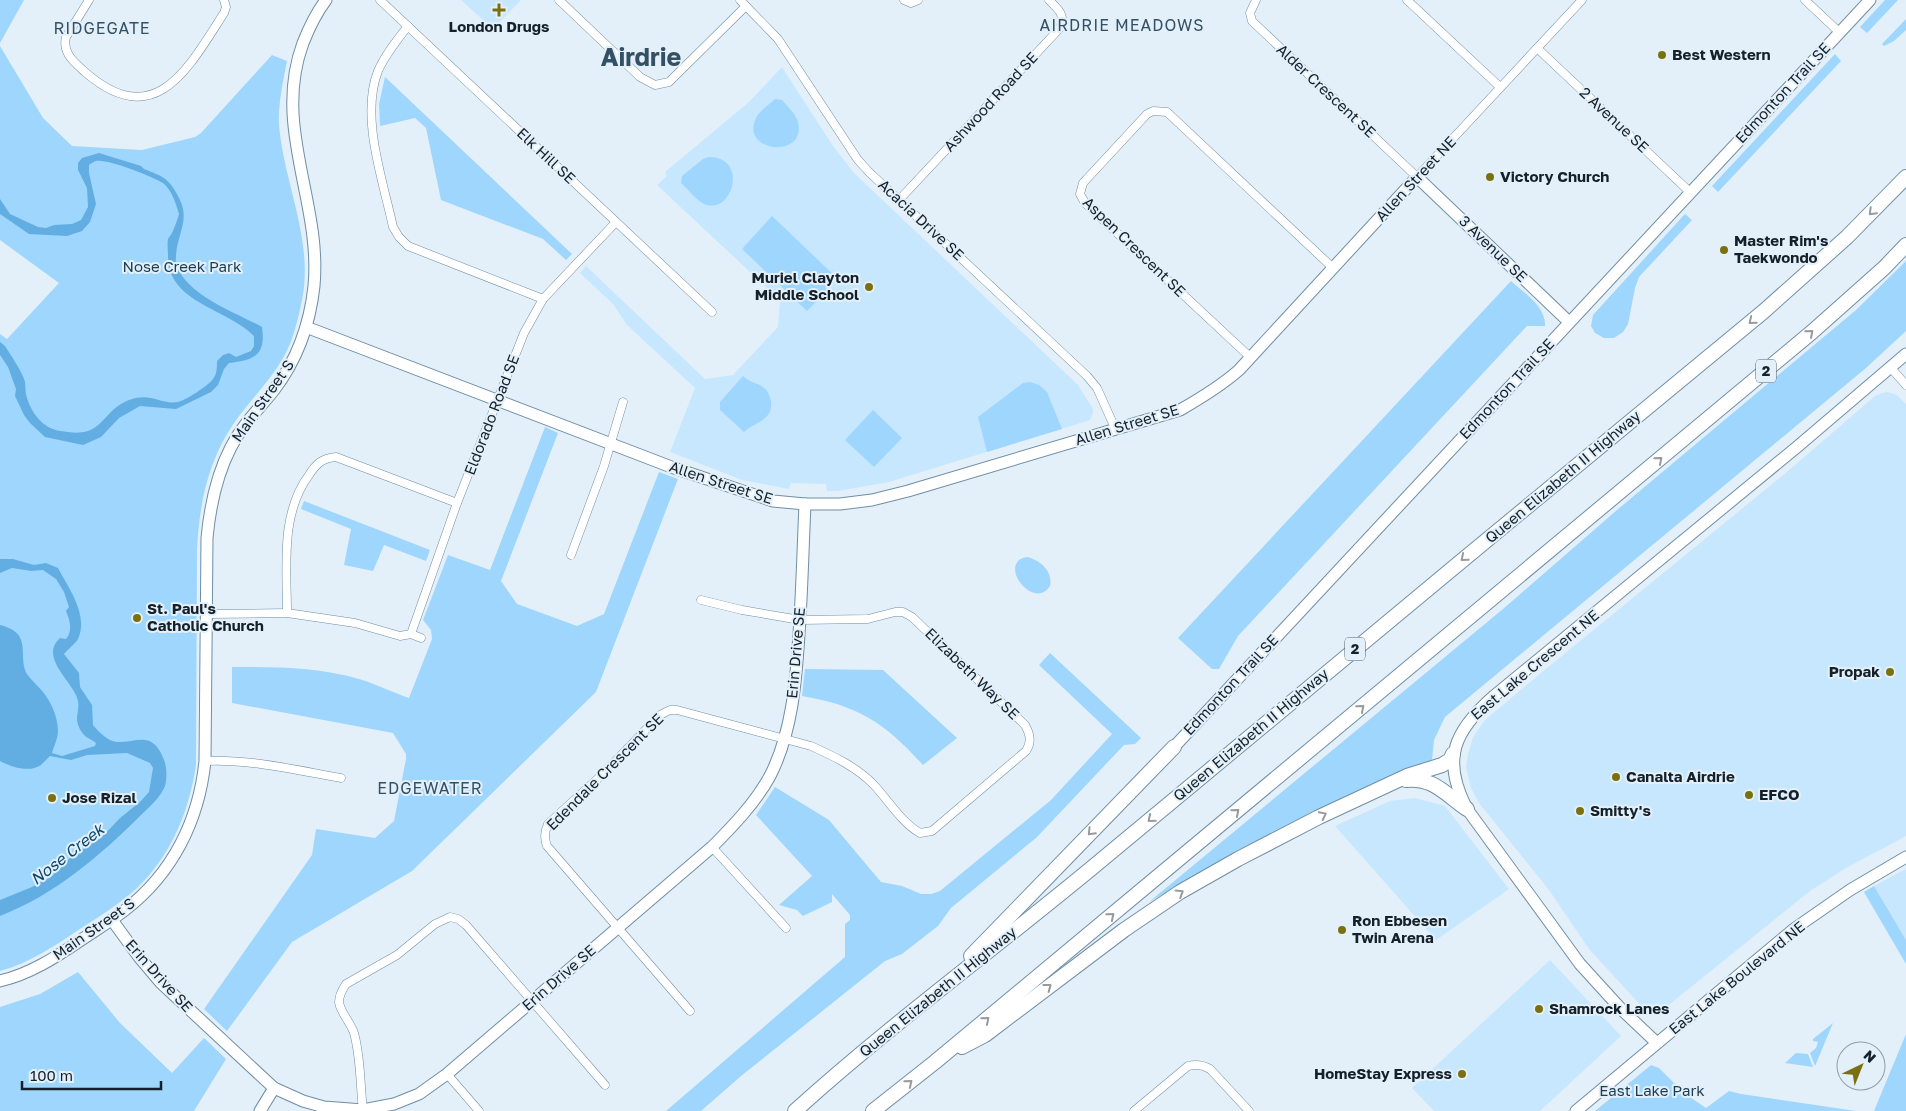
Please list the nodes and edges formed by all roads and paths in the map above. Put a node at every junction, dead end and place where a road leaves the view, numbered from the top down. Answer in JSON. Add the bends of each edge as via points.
{"nodes":[{"id":1,"x":89,"y":0,"type":"edge"},
{"id":2,"x":224,"y":0,"type":"edge"},
{"id":3,"x":326,"y":0,"type":"edge"},
{"id":4,"x":380,"y":0,"type":"edge"},
{"id":5,"x":559,"y":0,"type":"edge"},
{"id":6,"x":904,"y":0,"type":"edge"},
{"id":7,"x":918,"y":0,"type":"edge"},
{"id":8,"x":1049,"y":0,"type":"edge"},
{"id":9,"x":1256,"y":0,"type":"edge"},
{"id":10,"x":1407,"y":0,"type":"edge"},
{"id":11,"x":1582,"y":0,"type":"edge"},
{"id":12,"x":1805,"y":0,"type":"edge"},
{"id":13,"x":1870,"y":0,"type":"edge"},
{"id":14,"x":743,"y":3,"type":"edge"},
{"id":15,"x":408,"y":26,"type":"junction"},
{"id":16,"x":1840,"y":32,"type":"junction"},
{"id":17,"x":1537,"y":48,"type":"junction"},
{"id":18,"x":1500,"y":87,"type":"junction"},
{"id":19,"x":1417,"y":177,"type":"junction"},
{"id":20,"x":1906,"y":177,"type":"edge"},
{"id":21,"x":1691,"y":193,"type":"junction"},
{"id":22,"x":899,"y":200,"type":"junction"},
{"id":23,"x":616,"y":222,"type":"junction"},
{"id":24,"x":1906,"y":245,"type":"edge"},
{"id":25,"x":1333,"y":268,"type":"junction"},
{"id":26,"x":543,"y":299,"type":"junction"},
{"id":27,"x":712,"y":312,"type":"dead end"},
{"id":28,"x":1569,"y":322,"type":"junction"},
{"id":29,"x":306,"y":327,"type":"junction"},
{"id":30,"x":1906,"y":354,"type":"edge"},
{"id":31,"x":1250,"y":357,"type":"junction"},
{"id":32,"x":1890,"y":368,"type":"junction"},
{"id":33,"x":1906,"y":385,"type":"edge"},
{"id":34,"x":497,"y":400,"type":"junction"},
{"id":35,"x":623,"y":402,"type":"dead end"},
{"id":36,"x":1115,"y":428,"type":"junction"},
{"id":37,"x":611,"y":444,"type":"junction"},
{"id":38,"x":457,"y":503,"type":"junction"},
{"id":39,"x":805,"y":504,"type":"junction"},
{"id":40,"x":572,"y":556,"type":"dead end"},
{"id":41,"x":701,"y":600,"type":"dead end"},
{"id":42,"x":287,"y":612,"type":"junction"},
{"id":43,"x":207,"y":614,"type":"junction"},
{"id":44,"x":800,"y":620,"type":"junction"},
{"id":45,"x":410,"y":634,"type":"junction"},
{"id":46,"x":421,"y":638,"type":"dead end"},
{"id":47,"x":784,"y":739,"type":"junction"},
{"id":48,"x":1174,"y":747,"type":"joint"},
{"id":49,"x":1453,"y":754,"type":"junction"},
{"id":50,"x":205,"y":761,"type":"junction"},
{"id":51,"x":340,"y":778,"type":"dead end"},
{"id":52,"x":1384,"y":786,"type":"junction"},
{"id":53,"x":1467,"y":809,"type":"junction"},
{"id":54,"x":712,"y":846,"type":"junction"},
{"id":55,"x":1906,"y":856,"type":"edge"},
{"id":56,"x":112,"y":920,"type":"junction"},
{"id":57,"x":617,"y":928,"type":"junction"},
{"id":58,"x":786,"y":928,"type":"dead end"},
{"id":59,"x":0,"y":982,"type":"edge"},
{"id":60,"x":929,"y":998,"type":"junction"},
{"id":61,"x":531,"y":1002,"type":"junction"},
{"id":62,"x":690,"y":1011,"type":"dead end"},
{"id":63,"x":1657,"y":1043,"type":"junction"},
{"id":64,"x":935,"y":1062,"type":"junction"},
{"id":65,"x":447,"y":1074,"type":"junction"},
{"id":66,"x":605,"y":1085,"type":"dead end"},
{"id":67,"x":274,"y":1088,"type":"junction"},
{"id":68,"x":363,"y":1110,"type":"edge"},
{"id":69,"x":260,"y":1111,"type":"edge"},
{"id":70,"x":479,"y":1111,"type":"edge"},
{"id":71,"x":795,"y":1111,"type":"edge"},
{"id":72,"x":873,"y":1111,"type":"edge"},
{"id":73,"x":1134,"y":1111,"type":"edge"},
{"id":74,"x":1249,"y":1111,"type":"edge"},
{"id":75,"x":1576,"y":1111,"type":"edge"}],
"edges":[{"from":1,"to":2,"type":"street","via":[[66,37],[66,50],[96,82],[129,97],[155,93],[170,86],[184,73],[224,13]]},
{"from":3,"to":29,"type":"street","name":"Main Street S","via":[[307,34],[293,85],[295,143],[314,255],[314,284]]},
{"from":4,"to":15,"type":"street","name":"Elk Hill SE"},
{"from":5,"to":14,"type":"street","via":[[640,77],[655,85],[670,82]]},
{"from":6,"to":7,"type":"street","via":[[911,3]]},
{"from":8,"to":22,"type":"street","name":"Ashwood Road SE","via":[[1061,13],[1063,21],[1060,28]]},
{"from":9,"to":19,"type":"street","name":"Alder Crescent SE","via":[[1250,13],[1252,21]]},
{"from":10,"to":18,"type":"street"},
{"from":11,"to":17,"type":"street","name":"Allen Street NE"},
{"from":12,"to":16,"type":"street"},
{"from":13,"to":16,"type":"street","name":"Edmonton Trail SE"},
{"from":14,"to":22,"type":"street","name":"Acacia Drive SE","via":[[778,39],[858,160]]},
{"from":15,"to":23,"type":"street","name":"Elk Hill SE"},
{"from":15,"to":26,"type":"street","via":[[378,71],[370,108],[371,128],[393,227],[408,246]]},
{"from":16,"to":21,"type":"street","name":"Edmonton Trail SE"},
{"from":17,"to":18,"type":"street","name":"Allen Street NE"},
{"from":17,"to":21,"type":"street","name":"2 Avenue SE"},
{"from":18,"to":19,"type":"street","name":"Allen Street NE"},
{"from":19,"to":25,"type":"street","name":"Allen Street NE"},
{"from":19,"to":28,"type":"street","name":"3 Avenue SE"},
{"from":20,"to":60,"type":"highway","name":"Queen Elizabeth II Highway","number":"2","one_way":true,"via":[[1847,237],[1763,312],[1058,896]]},
{"from":21,"to":28,"type":"street","name":"Edmonton Trail SE"},
{"from":22,"to":36,"type":"street","name":"Acacia Drive SE","via":[[1087,376],[1097,388]]},
{"from":23,"to":26,"type":"street","name":"Eldorado Road SE"},
{"from":23,"to":27,"type":"street","name":"Elk Hill SE"},
{"from":64,"to":24,"type":"highway","number":"2","one_way":true,"via":[[1812,332]]},
{"from":25,"to":31,"type":"street","name":"Allen Street NE"},
{"from":25,"to":31,"type":"street","name":"Aspen Crescent SE","via":[[1167,112],[1147,114],[1083,182],[1080,194],[1085,203]]},
{"from":26,"to":34,"type":"street","name":"Eldorado Road SE","via":[[524,333]]},
{"from":28,"to":48,"type":"street","name":"Edmonton Trail SE"},
{"from":29,"to":34,"type":"street","name":"Allen Street SE"},
{"from":29,"to":43,"type":"street","name":"Main Street S","via":[[292,362],[239,433],[222,466],[209,515]]},
{"from":30,"to":32,"type":"street","name":"East Lake Crescent NE"},
{"from":31,"to":36,"type":"street","name":"Allen Street SE","via":[[1224,383],[1180,410]]},
{"from":32,"to":33,"type":"street"},
{"from":32,"to":49,"type":"street","name":"East Lake Crescent NE","via":[[1494,696],[1468,721]]},
{"from":34,"to":37,"type":"street","name":"Allen Street SE"},
{"from":34,"to":38,"type":"street","name":"Eldorado Road SE"},
{"from":35,"to":37,"type":"street"},
{"from":36,"to":39,"type":"street","name":"Allen Street SE","via":[[872,500]]},
{"from":37,"to":39,"type":"street","name":"Allen Street SE","via":[[745,492]]},
{"from":37,"to":40,"type":"street"},
{"from":38,"to":42,"type":"street","via":[[336,456],[319,462],[305,480],[292,510],[288,532]]},
{"from":38,"to":45,"type":"street","name":"Eldorado Road SE"},
{"from":39,"to":44,"type":"street","name":"Erin Drive SE"},
{"from":41,"to":44,"type":"street"},
{"from":42,"to":43,"type":"street"},
{"from":42,"to":45,"type":"street","via":[[355,623],[400,636]]},
{"from":43,"to":50,"type":"street","name":"Main Street S"},
{"from":44,"to":47,"type":"street","name":"Erin Drive SE","via":[[796,682]]},
{"from":44,"to":47,"type":"street","name":"Elizabeth Way SE","via":[[868,619],[895,612],[909,615],[1025,725],[1029,732],[1029,746],[932,830],[920,833],[856,770],[817,749]]},
{"from":45,"to":46,"type":"street"},
{"from":47,"to":54,"type":"street","name":"Erin Drive SE","via":[[759,794]]},
{"from":47,"to":57,"type":"street","name":"Edendale Crescent SE","via":[[677,710],[666,712],[655,718],[604,773],[548,824],[544,836],[547,846]]},
{"from":48,"to":60,"type":"highway","one_way":true},
{"from":49,"to":52,"type":"highway","via":[[1442,765]]},
{"from":49,"to":53,"type":"street","name":"East Lake Crescent NE","via":[[1456,784]]},
{"from":50,"to":51,"type":"street","via":[[255,763]]},
{"from":50,"to":56,"type":"street","name":"Main Street S","via":[[203,786],[193,821],[181,846],[144,894]]},
{"from":52,"to":53,"type":"highway","via":[[1405,780],[1422,780],[1436,786]]},
{"from":64,"to":52,"type":"highway","one_way":true,"via":[[985,1035],[1180,892],[1275,839]]},
{"from":53,"to":63,"type":"street","name":"East Lake Crescent NE","via":[[1580,964]]},
{"from":54,"to":57,"type":"street","name":"Erin Drive SE"},
{"from":54,"to":58,"type":"street"},
{"from":55,"to":63,"type":"street","name":"East Lake Boulevard NE","via":[[1811,917]]},
{"from":56,"to":59,"type":"street","name":"Main Street S","via":[[39,966]]},
{"from":56,"to":67,"type":"street","name":"Erin Drive SE","via":[[161,982]]},
{"from":57,"to":61,"type":"street","name":"Erin Drive SE"},
{"from":57,"to":62,"type":"street","name":"Edendale Crescent SE"},
{"from":60,"to":71,"type":"highway","name":"Queen Elizabeth II Highway","number":"2"},
{"from":61,"to":65,"type":"street","name":"Erin Drive SE"},
{"from":61,"to":66,"type":"street"},
{"from":61,"to":68,"type":"street","via":[[466,925],[450,917],[435,924],[397,955],[346,984],[342,990],[339,1001],[354,1032]]},
{"from":63,"to":75,"type":"street","name":"East Lake Boulevard NE"},
{"from":72,"to":64,"type":"highway","number":"2","one_way":true},
{"from":65,"to":68,"type":"street","name":"Erin Drive SE","via":[[419,1094],[394,1104]]},
{"from":65,"to":70,"type":"street"},
{"from":67,"to":68,"type":"street","name":"Erin Drive SE","via":[[324,1107]]},
{"from":67,"to":69,"type":"street"},
{"from":73,"to":74,"type":"street","via":[[1194,1064],[1210,1069]]}]}
